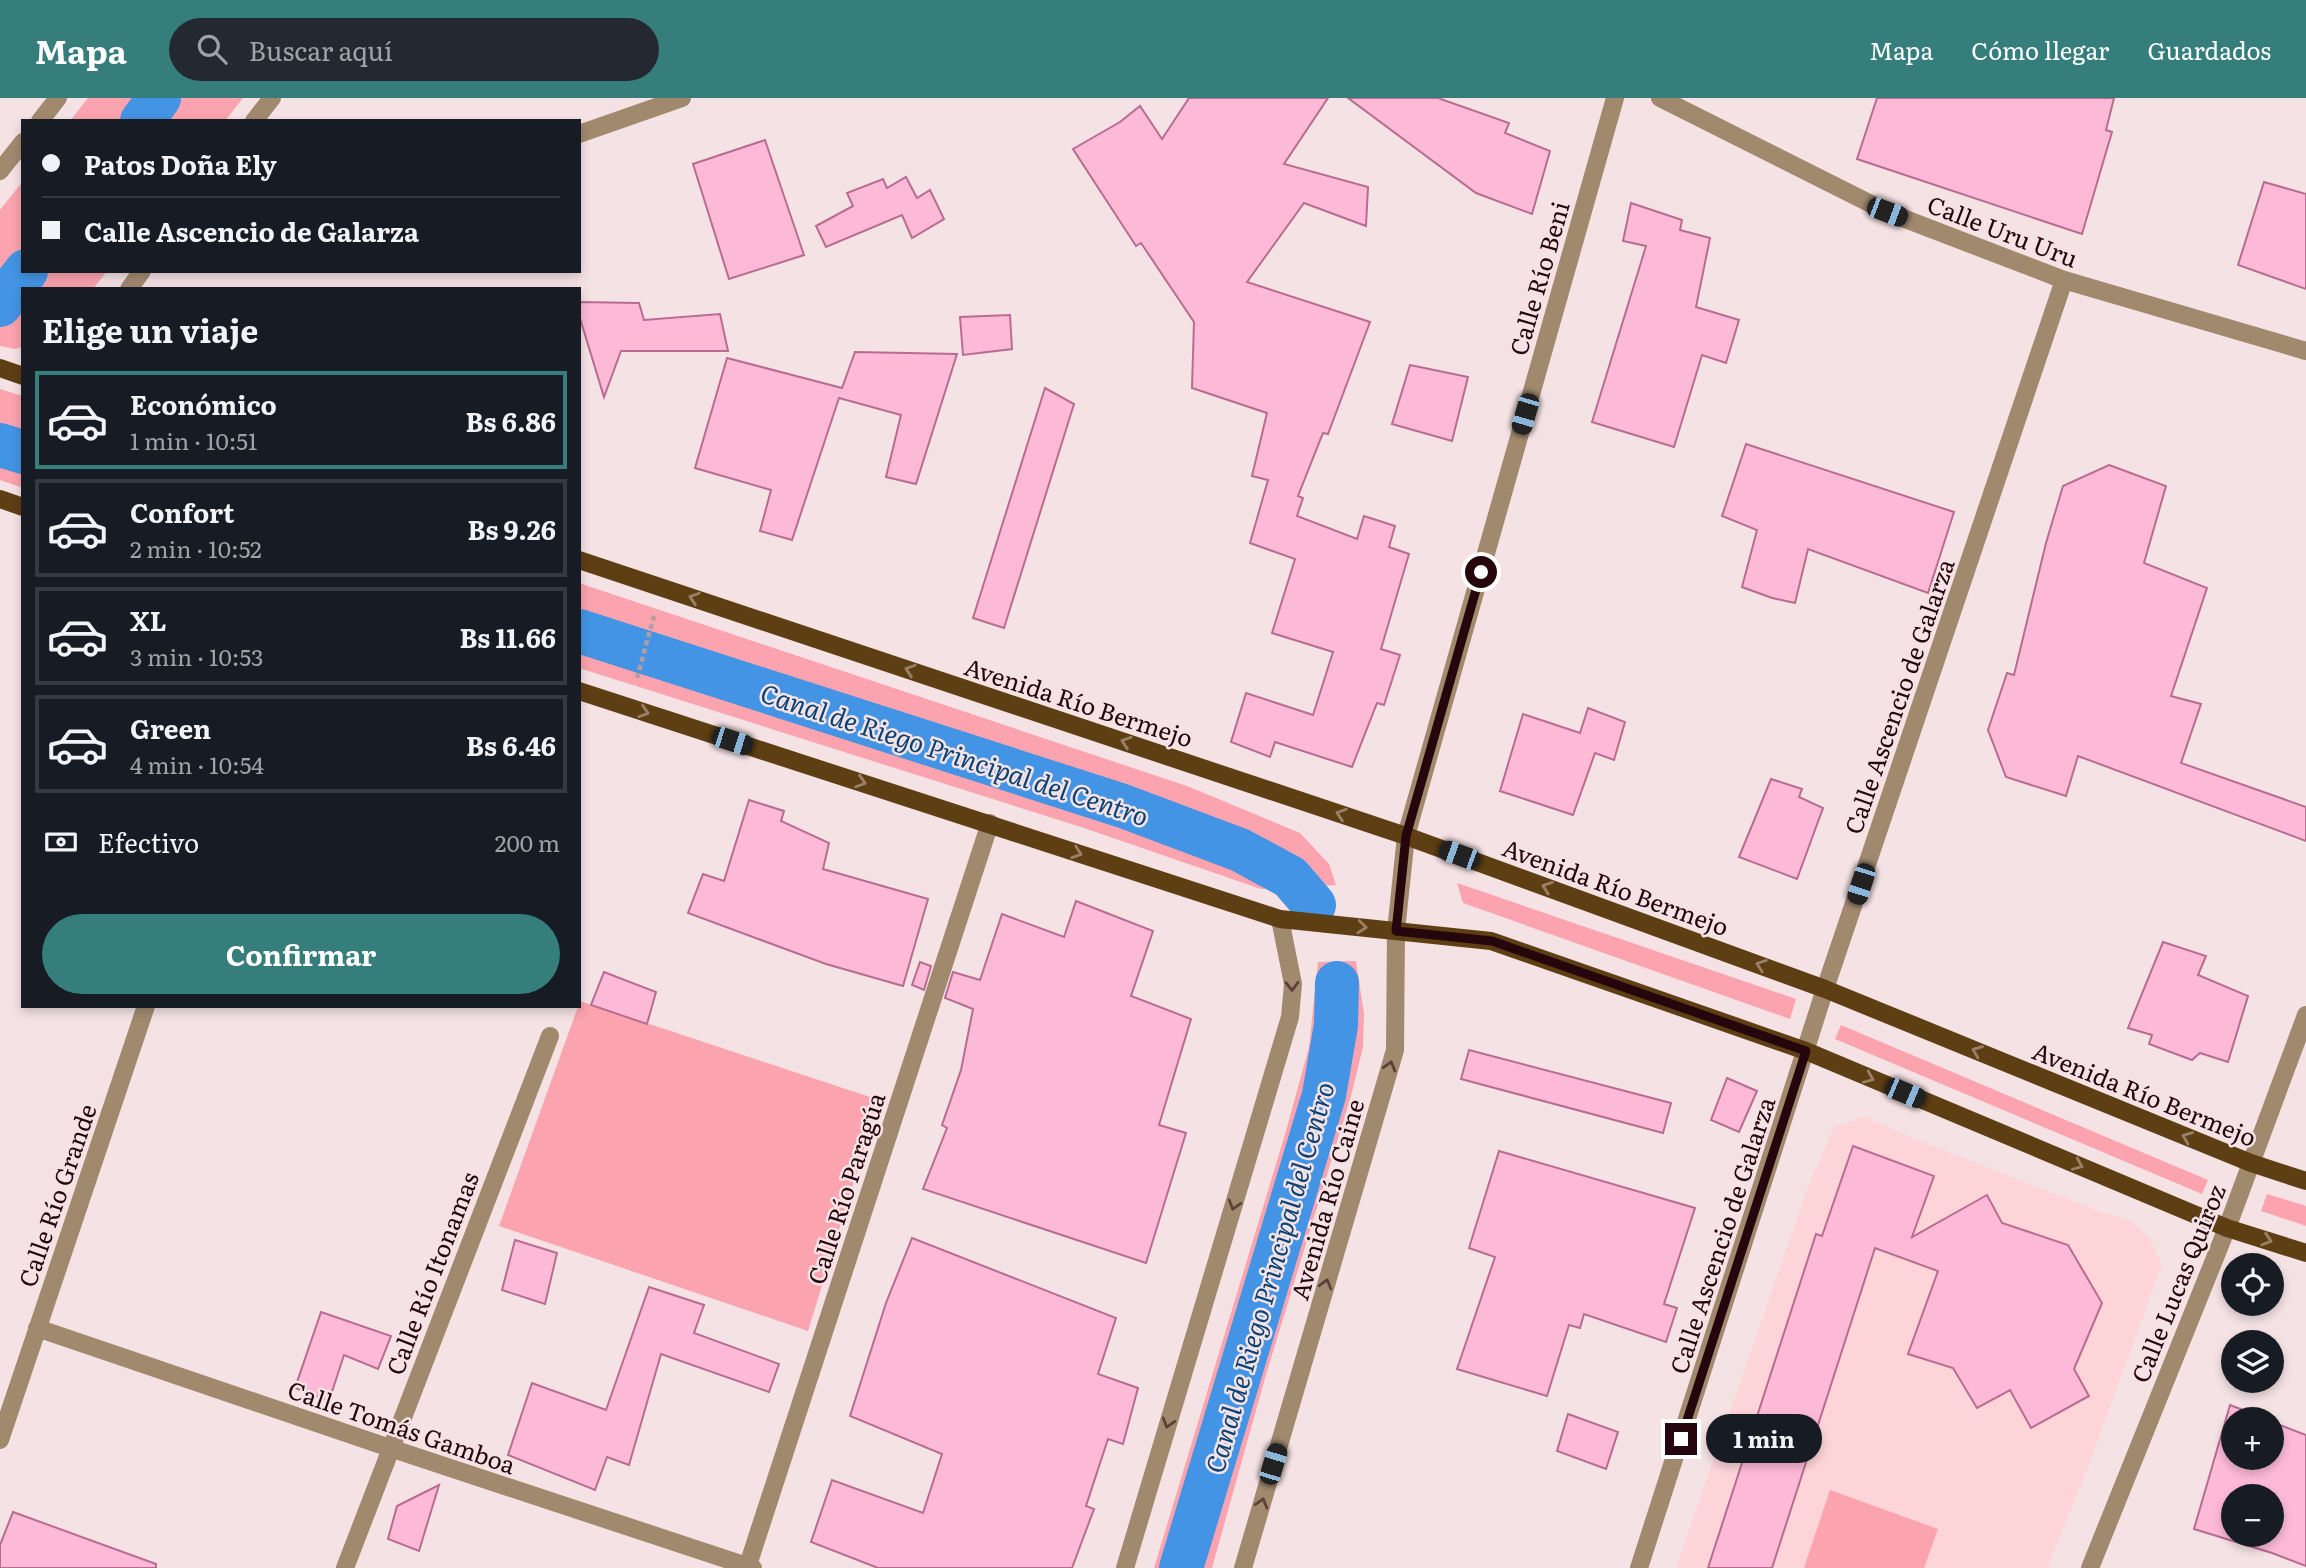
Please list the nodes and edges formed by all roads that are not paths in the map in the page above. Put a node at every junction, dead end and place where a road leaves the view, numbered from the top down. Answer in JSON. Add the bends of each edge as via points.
{"nodes":[{"id":1,"x":58,"y":98,"type":"edge"},
{"id":2,"x":272,"y":98,"type":"edge"},
{"id":3,"x":682,"y":98,"type":"edge"},
{"id":4,"x":1615,"y":98,"type":"edge"},
{"id":5,"x":1660,"y":98,"type":"edge"},
{"id":6,"x":42,"y":119,"type":"edge"},
{"id":7,"x":256,"y":119,"type":"edge"},
{"id":8,"x":581,"y":133,"type":"edge"},
{"id":9,"x":21,"y":145,"type":"edge"},
{"id":10,"x":0,"y":171,"type":"edge"},
{"id":11,"x":2064,"y":280,"type":"junction"},
{"id":12,"x":2306,"y":351,"type":"edge"},
{"id":13,"x":0,"y":368,"type":"edge"},
{"id":14,"x":21,"y":375,"type":"edge"},
{"id":15,"x":0,"y":499,"type":"edge"},
{"id":16,"x":21,"y":506,"type":"edge"},
{"id":17,"x":581,"y":561,"type":"edge"},
{"id":18,"x":581,"y":692,"type":"edge"},
{"id":19,"x":990,"y":823,"type":"junction"},
{"id":20,"x":1406,"y":836,"type":"junction"},
{"id":21,"x":1280,"y":919,"type":"junction"},
{"id":22,"x":1396,"y":931,"type":"junction"},
{"id":23,"x":1825,"y":989,"type":"junction"},
{"id":24,"x":145,"y":1008,"type":"edge"},
{"id":25,"x":2306,"y":1015,"type":"edge"},
{"id":26,"x":550,"y":1036,"type":"dead end"},
{"id":27,"x":1806,"y":1051,"type":"junction"},
{"id":28,"x":2250,"y":1163,"type":"junction"},
{"id":29,"x":2306,"y":1181,"type":"edge"},
{"id":30,"x":2227,"y":1228,"type":"junction"},
{"id":31,"x":2306,"y":1253,"type":"edge"},
{"id":32,"x":37,"y":1328,"type":"junction"},
{"id":33,"x":0,"y":1440,"type":"edge"},
{"id":34,"x":390,"y":1448,"type":"junction"},
{"id":35,"x":749,"y":1567,"type":"edge"},
{"id":36,"x":345,"y":1568,"type":"edge"},
{"id":37,"x":1125,"y":1568,"type":"edge"},
{"id":38,"x":1243,"y":1568,"type":"edge"},
{"id":39,"x":1639,"y":1568,"type":"edge"},
{"id":40,"x":2090,"y":1568,"type":"edge"}],
"edges":[{"from":1,"to":6,"type":"street"},
{"from":2,"to":7,"type":"street"},
{"from":3,"to":8,"type":"street"},
{"from":4,"to":20,"type":"street","name":"Calle Río Beni"},
{"from":5,"to":11,"type":"street","name":"Calle Uru Uru","via":[[1887,212]]},
{"from":9,"to":10,"type":"street"},
{"from":11,"to":12,"type":"street","name":"Calle Uru Uru"},
{"from":11,"to":23,"type":"street","name":"Calle Ascencio de Galarza"},
{"from":13,"to":14,"type":"main road"},
{"from":15,"to":16,"type":"main road"},
{"from":20,"to":17,"type":"main road","name":"Avenida Río Bermejo","one_way":true},
{"from":18,"to":19,"type":"main road","one_way":true},
{"from":19,"to":21,"type":"main road","one_way":true},
{"from":19,"to":35,"type":"street","name":"Calle Río Paragúa"},
{"from":20,"to":22,"type":"street","name":"Avenida Río Caine"},
{"from":23,"to":20,"type":"main road","name":"Avenida Río Bermejo","one_way":true},
{"from":21,"to":22,"type":"main road","one_way":true},
{"from":21,"to":37,"type":"street","one_way":true,"via":[[1293,984],[1290,1017]]},
{"from":22,"to":27,"type":"main road","via":[[1492,941]]},
{"from":38,"to":22,"type":"street","name":"Avenida Río Caine","one_way":true,"via":[[1395,1050]]},
{"from":23,"to":27,"type":"street","name":"Calle Ascencio de Galarza"},
{"from":28,"to":23,"type":"main road","name":"Avenida Río Bermejo","one_way":true},
{"from":24,"to":32,"type":"street","name":"Calle Río Grande"},
{"from":25,"to":28,"type":"street","name":"Calle Lucas Quiroz"},
{"from":26,"to":34,"type":"street","name":"Calle Río Itonamas"},
{"from":27,"to":30,"type":"main road","one_way":true},
{"from":27,"to":39,"type":"street","name":"Calle Ascencio de Galarza"},
{"from":28,"to":29,"type":"main road","name":"Avenida Río Bermejo"},
{"from":28,"to":30,"type":"street","name":"Calle Lucas Quiroz"},
{"from":30,"to":31,"type":"main road","one_way":true},
{"from":30,"to":40,"type":"street","name":"Calle Lucas Quiroz"},
{"from":32,"to":33,"type":"street","name":"Calle Río Grande"},
{"from":32,"to":34,"type":"street","name":"Calle Tomás Gamboa"},
{"from":34,"to":35,"type":"street","name":"Calle Tomás Gamboa"},
{"from":34,"to":36,"type":"street","name":"Calle Río Itonamas"}]}
